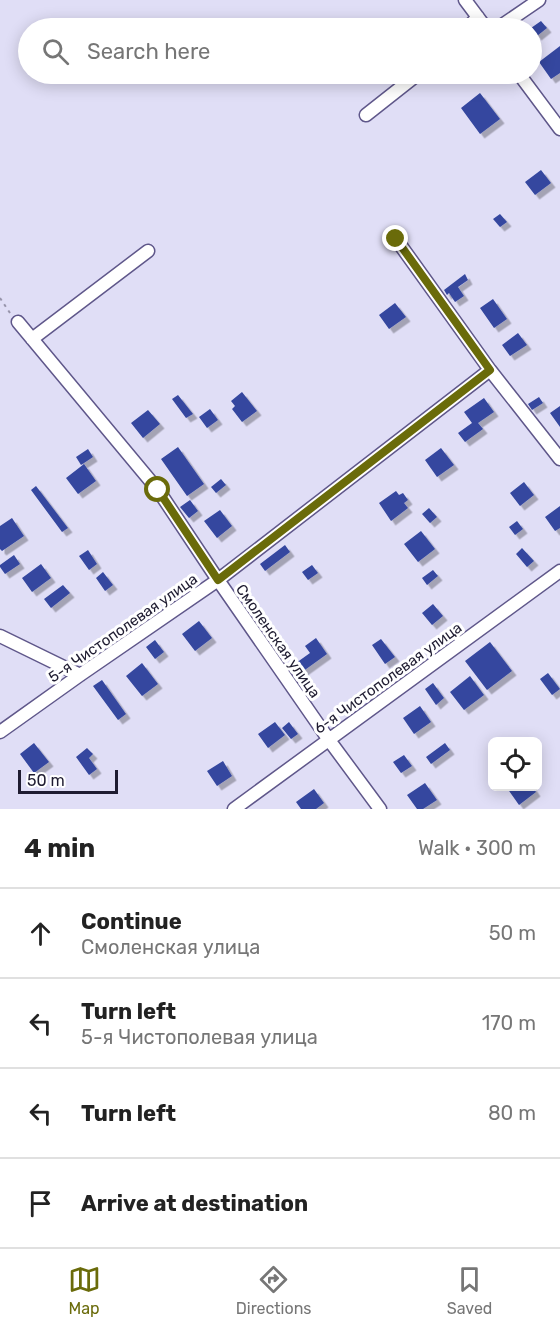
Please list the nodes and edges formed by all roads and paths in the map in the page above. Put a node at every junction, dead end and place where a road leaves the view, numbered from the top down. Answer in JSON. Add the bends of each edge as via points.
{"nodes":[{"id":1,"x":465,"y":0,"type":"edge"},
{"id":2,"x":539,"y":0,"type":"edge"},
{"id":3,"x":478,"y":17,"type":"edge"},
{"id":4,"x":513,"y":18,"type":"edge"},
{"id":5,"x":406,"y":84,"type":"edge"},
{"id":6,"x":526,"y":84,"type":"edge"},
{"id":7,"x":366,"y":116,"type":"dead end"},
{"id":8,"x":560,"y":129,"type":"edge"},
{"id":9,"x":396,"y":239,"type":"dead end"},
{"id":10,"x":148,"y":250,"type":"dead end"},
{"id":11,"x":0,"y":298,"type":"edge"},
{"id":12,"x":18,"y":322,"type":"joint"},
{"id":13,"x":32,"y":339,"type":"junction"},
{"id":14,"x":490,"y":370,"type":"junction"},
{"id":15,"x":560,"y":459,"type":"edge"},
{"id":16,"x":560,"y":571,"type":"edge"},
{"id":17,"x":218,"y":580,"type":"junction"},
{"id":18,"x":0,"y":636,"type":"edge"},
{"id":19,"x":80,"y":675,"type":"junction"},
{"id":20,"x":0,"y":732,"type":"edge"},
{"id":21,"x":329,"y":740,"type":"junction"},
{"id":22,"x":234,"y":809,"type":"edge"},
{"id":23,"x":380,"y":809,"type":"edge"}],
"edges":[{"from":1,"to":3,"type":"street"},
{"from":2,"to":4,"type":"street"},
{"from":5,"to":7,"type":"street"},
{"from":6,"to":8,"type":"street"},
{"from":9,"to":14,"type":"street"},
{"from":10,"to":13,"type":"street"},
{"from":11,"to":12,"type":"path"},
{"from":12,"to":13,"type":"street","name":"Смоленская улица"},
{"from":13,"to":17,"type":"street","name":"Смоленская улица","via":[[158,490]]},
{"from":14,"to":15,"type":"street"},
{"from":14,"to":17,"type":"street","name":"5-я Чистополевая улица"},
{"from":16,"to":21,"type":"street","name":"6-я Чистополевая улица"},
{"from":17,"to":19,"type":"street","name":"5-я Чистополевая улица"},
{"from":17,"to":21,"type":"street","name":"Смоленская улица"},
{"from":18,"to":19,"type":"street"},
{"from":19,"to":20,"type":"street","name":"5-я Чистополевая улица"},
{"from":21,"to":22,"type":"street","name":"6-я Чистополевая улица"},
{"from":21,"to":23,"type":"street","name":"Смоленская улица"}]}
